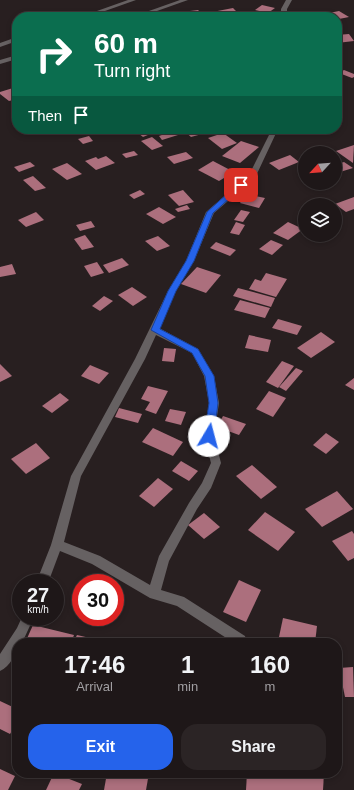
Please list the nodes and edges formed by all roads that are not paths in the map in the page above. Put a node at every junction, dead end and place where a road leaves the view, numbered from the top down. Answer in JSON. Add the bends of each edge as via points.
{"nodes":[{"id":1,"x":133,"y":0,"type":"edge"},
{"id":2,"x":185,"y":0,"type":"edge"},
{"id":3,"x":289,"y":0,"type":"edge"},
{"id":4,"x":97,"y":12,"type":"edge"},
{"id":5,"x":150,"y":12,"type":"edge"},
{"id":6,"x":284,"y":12,"type":"edge"},
{"id":7,"x":12,"y":41,"type":"edge"},
{"id":8,"x":0,"y":45,"type":"edge"},
{"id":9,"x":12,"y":58,"type":"edge"},
{"id":10,"x":0,"y":62,"type":"edge"},
{"id":11,"x":273,"y":134,"type":"edge"},
{"id":12,"x":155,"y":330,"type":"junction"},
{"id":13,"x":57,"y":545,"type":"junction"},
{"id":14,"x":46,"y":574,"type":"edge"},
{"id":15,"x":154,"y":594,"type":"junction"},
{"id":16,"x":24,"y":626,"type":"edge"},
{"id":17,"x":18,"y":638,"type":"edge"},
{"id":18,"x":237,"y":638,"type":"edge"},
{"id":19,"x":12,"y":647,"type":"edge"},
{"id":20,"x":0,"y":665,"type":"edge"}],
"edges":[{"from":1,"to":4,"type":"street"},
{"from":2,"to":5,"type":"street"},
{"from":3,"to":6,"type":"street"},
{"from":7,"to":8,"type":"street"},
{"from":9,"to":10,"type":"street"},
{"from":11,"to":12,"type":"street","via":[[252,176],[210,212],[190,261],[172,291]]},
{"from":12,"to":13,"type":"street","via":[[76,476]]},
{"from":12,"to":15,"type":"street","via":[[195,351],[209,376],[214,403],[209,436],[216,463],[207,485],[163,560]]},
{"from":13,"to":14,"type":"street"},
{"from":13,"to":15,"type":"street","via":[[96,560]]},
{"from":15,"to":18,"type":"street","via":[[180,601]]},
{"from":16,"to":17,"type":"street"},
{"from":19,"to":20,"type":"street"}]}
